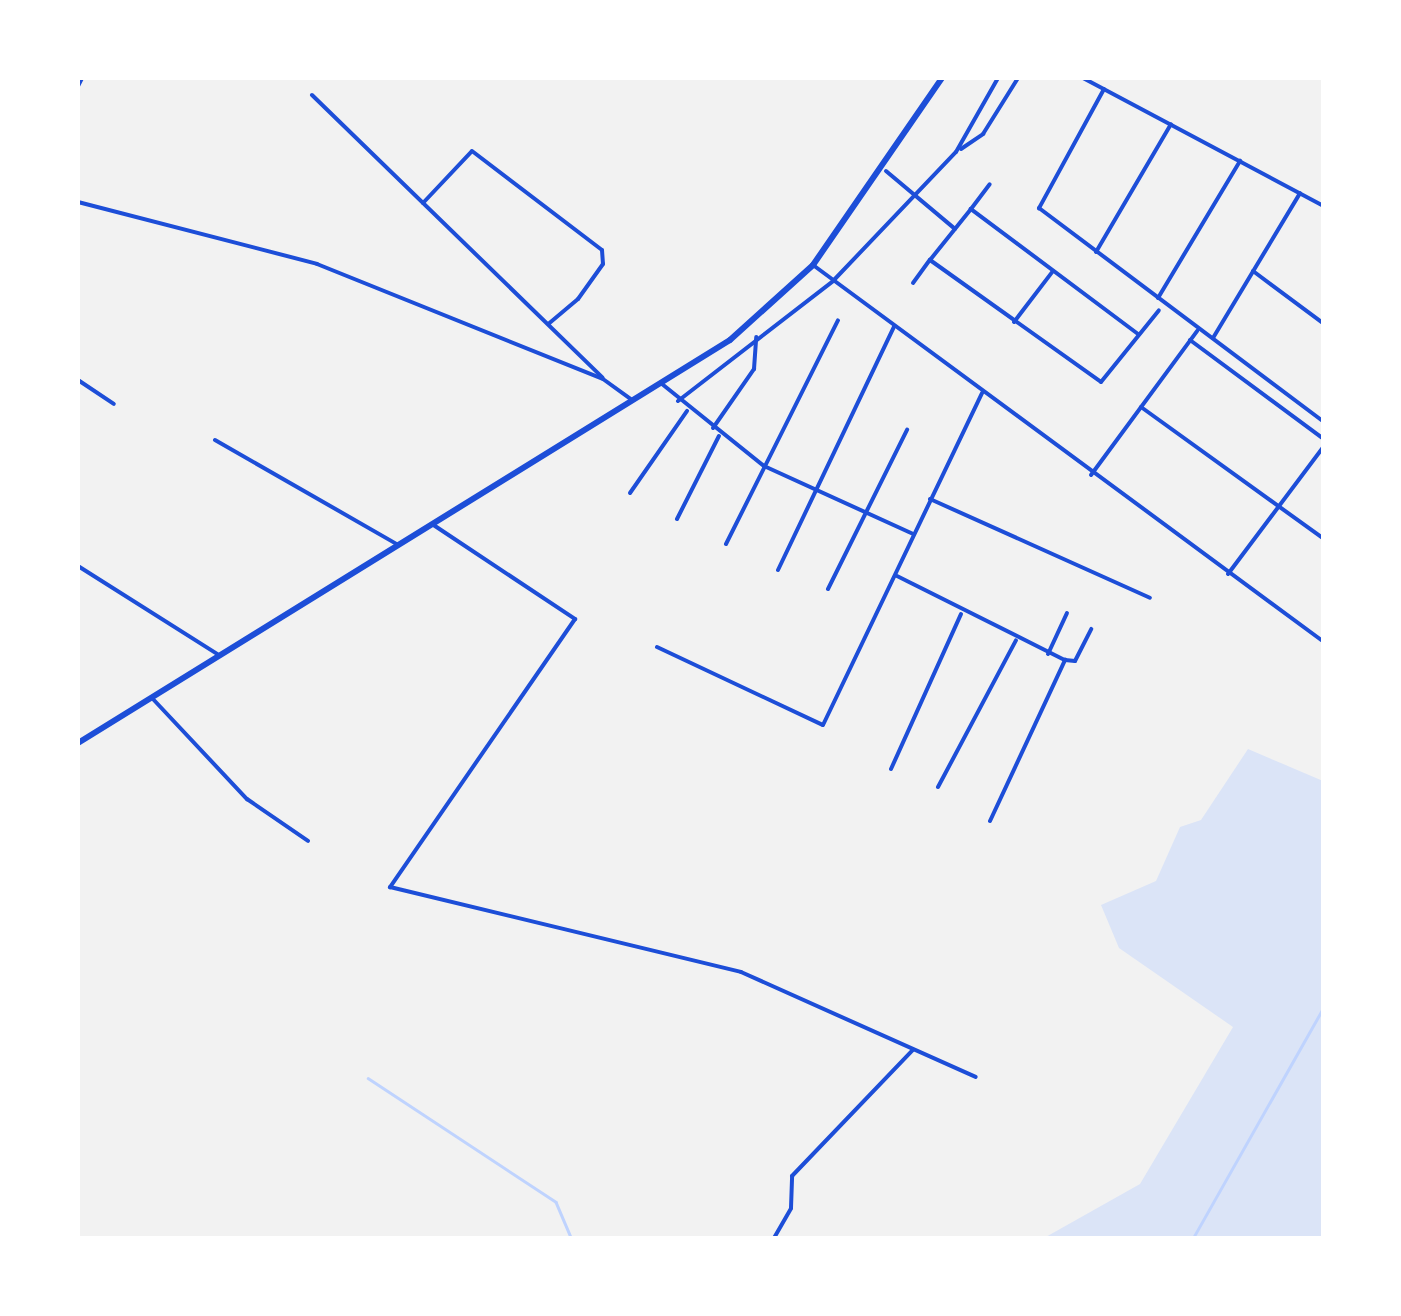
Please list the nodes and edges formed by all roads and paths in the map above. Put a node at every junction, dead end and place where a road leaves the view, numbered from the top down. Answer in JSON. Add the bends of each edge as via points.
{"nodes":[{"id":1,"x":82,"y":78,"type":"edge"},
{"id":2,"x":942,"y":78,"type":"edge"},
{"id":3,"x":998,"y":78,"type":"edge"},
{"id":4,"x":1018,"y":78,"type":"edge"},
{"id":5,"x":1083,"y":78,"type":"edge"},
{"id":6,"x":78,"y":86,"type":"edge"},
{"id":7,"x":1104,"y":89,"type":"junction"},
{"id":8,"x":312,"y":95,"type":"dead end"},
{"id":9,"x":1172,"y":124,"type":"junction"},
{"id":10,"x":956,"y":152,"type":"junction"},
{"id":11,"x":1240,"y":161,"type":"junction"},
{"id":12,"x":886,"y":170,"type":"junction"},
{"id":13,"x":990,"y":184,"type":"dead end"},
{"id":14,"x":914,"y":192,"type":"junction"},
{"id":15,"x":1300,"y":193,"type":"junction"},
{"id":16,"x":78,"y":202,"type":"edge"},
{"id":17,"x":424,"y":203,"type":"junction"},
{"id":18,"x":1324,"y":206,"type":"edge"},
{"id":19,"x":971,"y":209,"type":"junction"},
{"id":20,"x":954,"y":230,"type":"junction"},
{"id":21,"x":1096,"y":252,"type":"junction"},
{"id":22,"x":930,"y":260,"type":"junction"},
{"id":23,"x":813,"y":265,"type":"junction"},
{"id":24,"x":1053,"y":271,"type":"junction"},
{"id":25,"x":1253,"y":271,"type":"junction"},
{"id":26,"x":833,"y":281,"type":"junction"},
{"id":27,"x":912,"y":283,"type":"dead end"},
{"id":28,"x":1158,"y":298,"type":"junction"},
{"id":29,"x":1159,"y":310,"type":"dead end"},
{"id":30,"x":838,"y":320,"type":"dead end"},
{"id":31,"x":1014,"y":322,"type":"junction"},
{"id":32,"x":549,"y":323,"type":"junction"},
{"id":33,"x":1324,"y":324,"type":"edge"},
{"id":34,"x":894,"y":327,"type":"junction"},
{"id":35,"x":1197,"y":331,"type":"junction"},
{"id":36,"x":1138,"y":334,"type":"junction"},
{"id":37,"x":756,"y":335,"type":"junction"},
{"id":38,"x":1213,"y":338,"type":"junction"},
{"id":39,"x":1190,"y":340,"type":"junction"},
{"id":40,"x":603,"y":379,"type":"junction"},
{"id":41,"x":78,"y":380,"type":"edge"},
{"id":42,"x":662,"y":384,"type":"junction"},
{"id":43,"x":982,"y":393,"type":"junction"},
{"id":44,"x":634,"y":400,"type":"junction"},
{"id":45,"x":678,"y":401,"type":"junction"},
{"id":46,"x":114,"y":404,"type":"dead end"},
{"id":47,"x":1142,"y":408,"type":"junction"},
{"id":48,"x":687,"y":411,"type":"junction"},
{"id":49,"x":1324,"y":411,"type":"edge"},
{"id":50,"x":1321,"y":420,"type":"edge"},
{"id":51,"x":712,"y":428,"type":"junction"},
{"id":52,"x":906,"y":430,"type":"dead end"},
{"id":53,"x":718,"y":436,"type":"junction"},
{"id":54,"x":214,"y":440,"type":"dead end"},
{"id":55,"x":1324,"y":442,"type":"edge"},
{"id":56,"x":764,"y":466,"type":"junction"},
{"id":57,"x":1091,"y":475,"type":"junction"},
{"id":58,"x":814,"y":488,"type":"junction"},
{"id":59,"x":630,"y":493,"type":"dead end"},
{"id":60,"x":930,"y":499,"type":"junction"},
{"id":61,"x":1277,"y":508,"type":"junction"},
{"id":62,"x":867,"y":513,"type":"junction"},
{"id":63,"x":677,"y":519,"type":"dead end"},
{"id":64,"x":432,"y":524,"type":"junction"},
{"id":65,"x":913,"y":534,"type":"junction"},
{"id":66,"x":1324,"y":540,"type":"edge"},
{"id":67,"x":726,"y":544,"type":"dead end"},
{"id":68,"x":398,"y":546,"type":"junction"},
{"id":69,"x":78,"y":566,"type":"edge"},
{"id":70,"x":778,"y":570,"type":"dead end"},
{"id":71,"x":1228,"y":574,"type":"junction"},
{"id":72,"x":896,"y":576,"type":"junction"},
{"id":73,"x":828,"y":589,"type":"dead end"},
{"id":74,"x":1150,"y":598,"type":"dead end"},
{"id":75,"x":1067,"y":612,"type":"dead end"},
{"id":76,"x":962,"y":613,"type":"junction"},
{"id":77,"x":1091,"y":629,"type":"dead end"},
{"id":78,"x":1016,"y":639,"type":"junction"},
{"id":79,"x":1324,"y":642,"type":"edge"},
{"id":80,"x":658,"y":647,"type":"dead end"},
{"id":81,"x":1048,"y":654,"type":"junction"},
{"id":82,"x":220,"y":656,"type":"junction"},
{"id":83,"x":1065,"y":660,"type":"junction"},
{"id":84,"x":152,"y":698,"type":"junction"},
{"id":85,"x":78,"y":744,"type":"edge"},
{"id":86,"x":891,"y":769,"type":"dead end"},
{"id":87,"x":938,"y":786,"type":"dead end"},
{"id":88,"x":990,"y":822,"type":"dead end"},
{"id":89,"x":308,"y":842,"type":"dead end"},
{"id":90,"x":912,"y":1050,"type":"junction"},
{"id":91,"x":976,"y":1077,"type":"dead end"},
{"id":92,"x":774,"y":1238,"type":"edge"}],
"edges":[{"from":1,"to":6,"type":"street"},
{"from":2,"to":12,"type":"main road"},
{"from":3,"to":10,"type":"street"},
{"from":4,"to":10,"type":"street","via":[[983,134]]},
{"from":5,"to":7,"type":"street"},
{"from":7,"to":9,"type":"street"},
{"from":7,"to":21,"type":"street","via":[[1037,205]]},
{"from":8,"to":17,"type":"street"},
{"from":9,"to":11,"type":"street"},
{"from":9,"to":21,"type":"street"},
{"from":10,"to":14,"type":"street"},
{"from":11,"to":15,"type":"street"},
{"from":11,"to":28,"type":"street"},
{"from":12,"to":14,"type":"street"},
{"from":12,"to":23,"type":"main road"},
{"from":13,"to":19,"type":"street"},
{"from":14,"to":20,"type":"street"},
{"from":14,"to":26,"type":"street"},
{"from":15,"to":18,"type":"street"},
{"from":15,"to":25,"type":"street"},
{"from":16,"to":40,"type":"street","via":[[316,264]]},
{"from":17,"to":32,"type":"street"},
{"from":17,"to":32,"type":"street","via":[[472,151],[602,250],[603,264],[578,299]]},
{"from":19,"to":20,"type":"street"},
{"from":19,"to":24,"type":"street"},
{"from":20,"to":22,"type":"street"},
{"from":21,"to":28,"type":"street"},
{"from":22,"to":27,"type":"street"},
{"from":22,"to":31,"type":"street"},
{"from":23,"to":26,"type":"street"},
{"from":23,"to":42,"type":"main road","via":[[730,340]]},
{"from":24,"to":31,"type":"street"},
{"from":24,"to":36,"type":"street"},
{"from":25,"to":33,"type":"street"},
{"from":25,"to":38,"type":"street"},
{"from":26,"to":34,"type":"street"},
{"from":26,"to":37,"type":"street"},
{"from":28,"to":35,"type":"street"},
{"from":29,"to":36,"type":"street"},
{"from":30,"to":56,"type":"street"},
{"from":31,"to":36,"type":"street","via":[[1101,382]]},
{"from":32,"to":40,"type":"street"},
{"from":34,"to":43,"type":"street"},
{"from":34,"to":58,"type":"street"},
{"from":35,"to":38,"type":"street"},
{"from":35,"to":39,"type":"street"},
{"from":37,"to":45,"type":"street"},
{"from":37,"to":51,"type":"street","via":[[754,369]]},
{"from":38,"to":50,"type":"street"},
{"from":39,"to":47,"type":"street"},
{"from":39,"to":55,"type":"street"},
{"from":40,"to":44,"type":"street"},
{"from":41,"to":46,"type":"street"},
{"from":42,"to":44,"type":"main road"},
{"from":42,"to":45,"type":"street"},
{"from":43,"to":57,"type":"street"},
{"from":43,"to":60,"type":"street"},
{"from":44,"to":64,"type":"main road"},
{"from":45,"to":48,"type":"street"},
{"from":47,"to":57,"type":"street"},
{"from":47,"to":61,"type":"street"},
{"from":48,"to":51,"type":"street"},
{"from":48,"to":59,"type":"street"},
{"from":49,"to":50,"type":"street"},
{"from":51,"to":53,"type":"street"},
{"from":52,"to":62,"type":"street"},
{"from":53,"to":56,"type":"street"},
{"from":53,"to":63,"type":"street"},
{"from":54,"to":68,"type":"street"},
{"from":55,"to":61,"type":"street"},
{"from":56,"to":58,"type":"street"},
{"from":56,"to":67,"type":"street"},
{"from":57,"to":71,"type":"street"},
{"from":58,"to":62,"type":"street"},
{"from":58,"to":70,"type":"street"},
{"from":60,"to":65,"type":"street"},
{"from":60,"to":74,"type":"street"},
{"from":61,"to":66,"type":"street"},
{"from":61,"to":71,"type":"street"},
{"from":62,"to":65,"type":"street"},
{"from":62,"to":73,"type":"street"},
{"from":64,"to":68,"type":"main road"},
{"from":64,"to":90,"type":"street","via":[[574,619],[390,887],[741,972]]},
{"from":65,"to":72,"type":"street"},
{"from":68,"to":82,"type":"main road"},
{"from":69,"to":82,"type":"street"},
{"from":71,"to":79,"type":"street"},
{"from":72,"to":76,"type":"street"},
{"from":72,"to":80,"type":"street","via":[[816,727]]},
{"from":75,"to":81,"type":"street"},
{"from":76,"to":78,"type":"street"},
{"from":76,"to":86,"type":"street"},
{"from":77,"to":83,"type":"street","via":[[1076,662]]},
{"from":78,"to":81,"type":"street"},
{"from":78,"to":87,"type":"street"},
{"from":81,"to":83,"type":"street"},
{"from":82,"to":84,"type":"main road"},
{"from":83,"to":88,"type":"street"},
{"from":84,"to":85,"type":"main road"},
{"from":84,"to":89,"type":"street","via":[[248,799]]},
{"from":90,"to":91,"type":"street"},
{"from":90,"to":92,"type":"street","via":[[792,1176],[790,1208]]}]}
